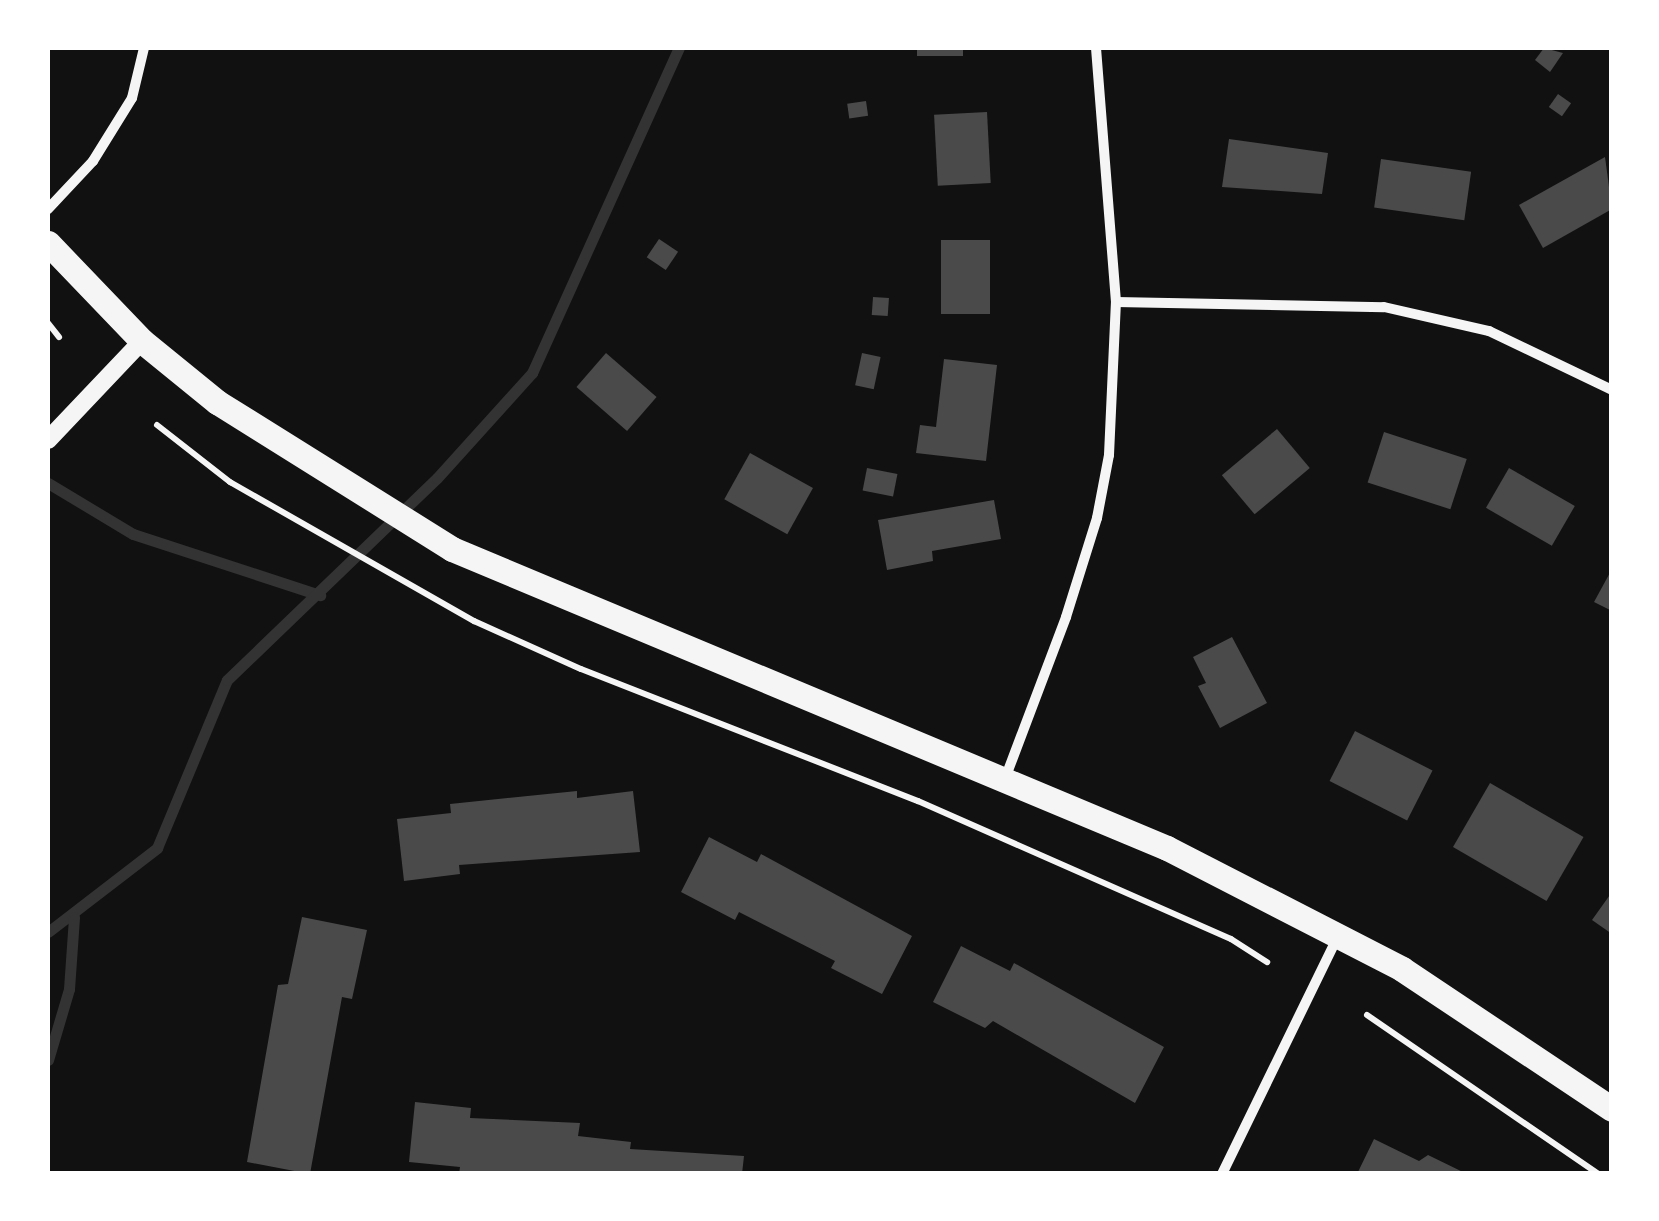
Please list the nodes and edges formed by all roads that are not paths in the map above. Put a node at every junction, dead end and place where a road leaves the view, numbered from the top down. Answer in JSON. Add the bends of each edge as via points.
{"nodes":[{"id":1,"x":144,"y":48,"type":"edge"},
{"id":2,"x":1096,"y":48,"type":"edge"},
{"id":3,"x":48,"y":209,"type":"edge"},
{"id":4,"x":48,"y":242,"type":"edge"},
{"id":5,"x":1116,"y":302,"type":"junction"},
{"id":6,"x":142,"y":341,"type":"junction"},
{"id":7,"x":1612,"y":390,"type":"edge"},
{"id":8,"x":48,"y":440,"type":"edge"},
{"id":9,"x":1006,"y":776,"type":"junction"},
{"id":10,"x":1339,"y":933,"type":"junction"},
{"id":11,"x":1612,"y":1109,"type":"edge"},
{"id":12,"x":1222,"y":1174,"type":"edge"}],
"edges":[{"from":1,"to":3,"type":"street","via":[[132,98],[93,161]]},
{"from":2,"to":5,"type":"street"},
{"from":4,"to":6,"type":"main road"},
{"from":5,"to":7,"type":"street","via":[[1384,306],[1489,331]]},
{"from":5,"to":9,"type":"street","via":[[1098,518]]},
{"from":6,"to":8,"type":"street"},
{"from":6,"to":9,"type":"main road","via":[[273,442],[452,549]]},
{"from":9,"to":10,"type":"main road"},
{"from":10,"to":11,"type":"main road"},
{"from":10,"to":12,"type":"street"}]}
